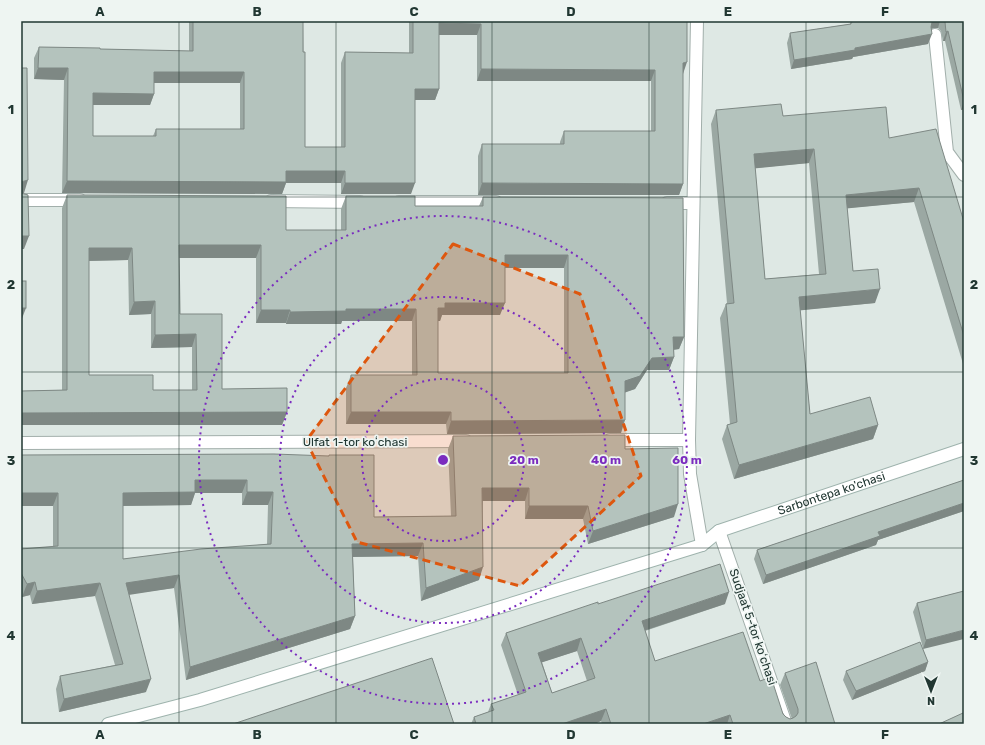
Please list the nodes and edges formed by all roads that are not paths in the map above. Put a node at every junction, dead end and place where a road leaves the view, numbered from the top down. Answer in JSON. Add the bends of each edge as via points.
{"nodes":[{"id":1,"x":697,"y":21,"type":"edge"},
{"id":2,"x":935,"y":35,"type":"dead end"},
{"id":3,"x":964,"y":175,"type":"edge"},
{"id":4,"x":21,"y":200,"type":"edge"},
{"id":5,"x":92,"y":200,"type":"edge"},
{"id":6,"x":258,"y":201,"type":"edge"},
{"id":7,"x":369,"y":202,"type":"edge"},
{"id":8,"x":385,"y":202,"type":"edge"},
{"id":9,"x":504,"y":202,"type":"edge"},
{"id":10,"x":654,"y":203,"type":"edge"},
{"id":11,"x":693,"y":203,"type":"junction"},
{"id":12,"x":601,"y":440,"type":"edge"},
{"id":13,"x":689,"y":440,"type":"junction"},
{"id":14,"x":474,"y":441,"type":"edge"},
{"id":15,"x":21,"y":443,"type":"edge"},
{"id":16,"x":964,"y":449,"type":"edge"},
{"id":17,"x":719,"y":531,"type":"junction"},
{"id":18,"x":702,"y":545,"type":"junction"},
{"id":19,"x":108,"y":724,"type":"edge"},
{"id":20,"x":786,"y":724,"type":"edge"}],
"edges":[{"from":1,"to":11,"type":"street"},
{"from":2,"to":3,"type":"street","via":[[948,152]]},
{"from":4,"to":5,"type":"street"},
{"from":6,"to":7,"type":"street"},
{"from":8,"to":9,"type":"street"},
{"from":10,"to":11,"type":"street"},
{"from":11,"to":13,"type":"street"},
{"from":12,"to":13,"type":"street"},
{"from":13,"to":18,"type":"street","via":[[690,474]]},
{"from":14,"to":15,"type":"street","name":"Ulfat 1-tor koʻchasi"},
{"from":16,"to":17,"type":"street","name":"Sarbontepa ko'chasi"},
{"from":17,"to":18,"type":"street","name":"Sarbontepa ko'chasi"},
{"from":17,"to":20,"type":"street","name":"Sudjaat 5-tor koʻchasi"},
{"from":18,"to":19,"type":"street","via":[[200,700]]}]}
